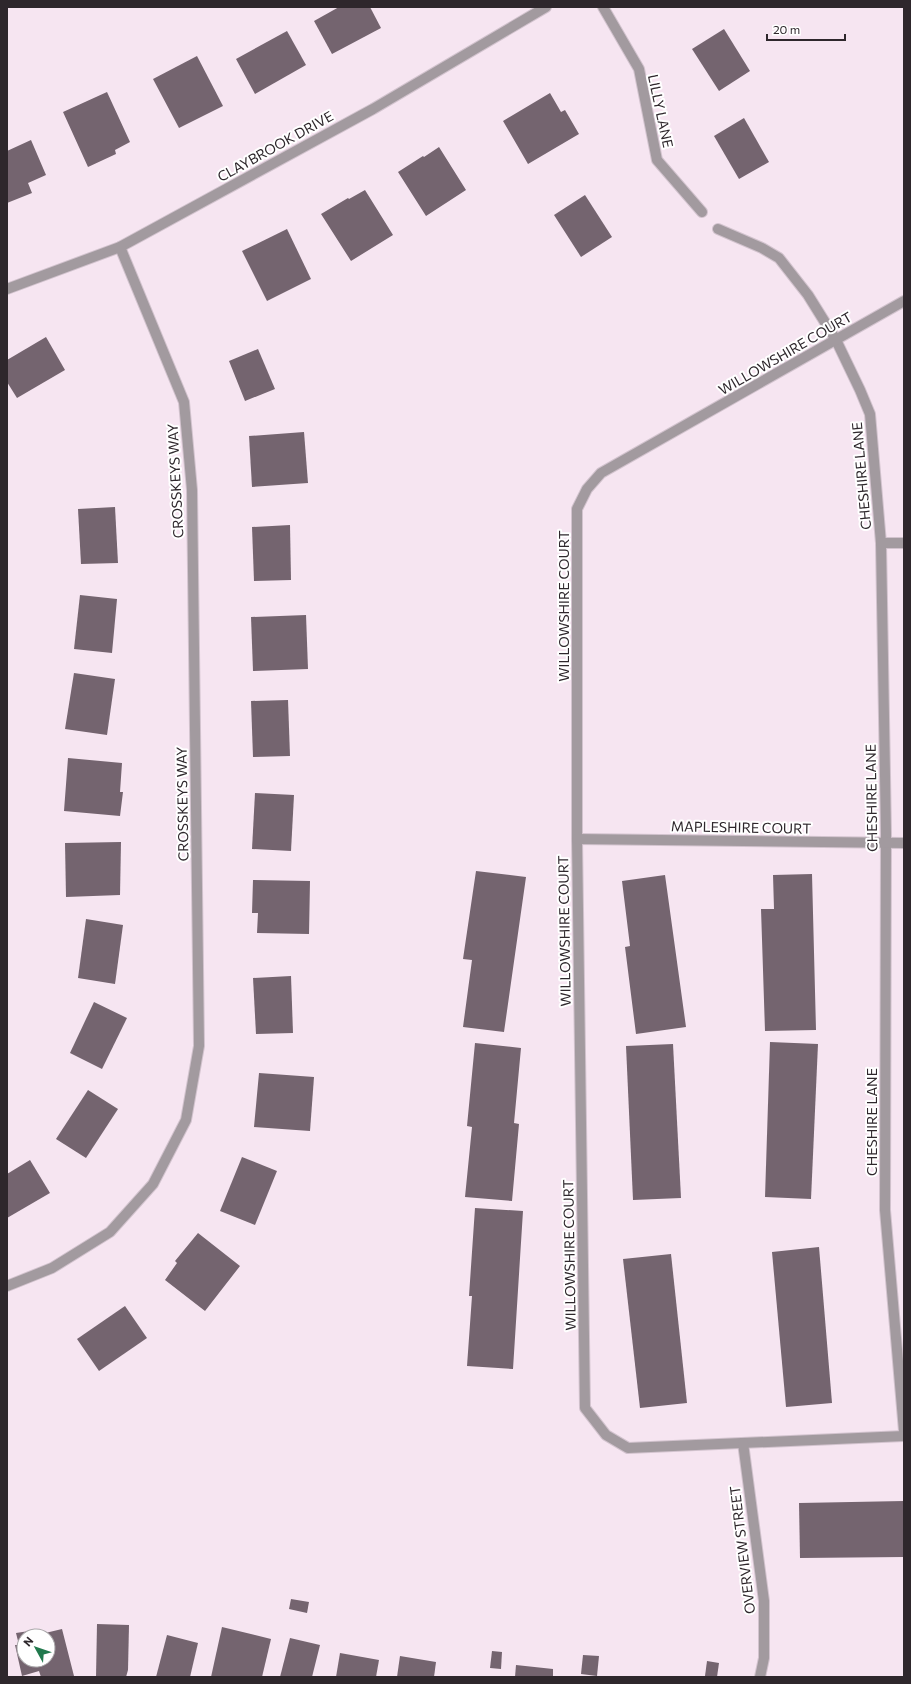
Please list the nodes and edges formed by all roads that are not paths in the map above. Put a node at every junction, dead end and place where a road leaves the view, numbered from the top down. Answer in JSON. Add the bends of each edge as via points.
{"nodes":[{"id":1,"x":546,"y":7,"type":"edge"},
{"id":2,"x":603,"y":7,"type":"edge"},
{"id":3,"x":702,"y":212,"type":"dead end"},
{"id":4,"x":718,"y":229,"type":"dead end"},
{"id":5,"x":120,"y":247,"type":"junction"},
{"id":6,"x":7,"y":289,"type":"edge"},
{"id":7,"x":904,"y":301,"type":"edge"},
{"id":8,"x":836,"y":340,"type":"junction"},
{"id":9,"x":881,"y":543,"type":"junction"},
{"id":10,"x":904,"y":543,"type":"edge"},
{"id":11,"x":577,"y":839,"type":"junction"},
{"id":12,"x":886,"y":843,"type":"junction"},
{"id":13,"x":904,"y":843,"type":"edge"},
{"id":14,"x":7,"y":1286,"type":"edge"},
{"id":15,"x":904,"y":1431,"type":"edge"},
{"id":16,"x":904,"y":1436,"type":"edge"},
{"id":17,"x":742,"y":1443,"type":"junction"},
{"id":18,"x":760,"y":1677,"type":"edge"}],
"edges":[{"from":1,"to":5,"type":"street","name":"CLAYBROOK DRIVE","via":[[373,109]]},
{"from":2,"to":3,"type":"street","name":"LILLY LANE","via":[[639,69],[657,160]]},
{"from":4,"to":8,"type":"street","name":"CHESHIRE LANE","via":[[762,248],[778,258],[808,295]]},
{"from":5,"to":6,"type":"street","name":"CLAYBROOK DRIVE"},
{"from":5,"to":14,"type":"street","name":"CROSSKEYS WAY","via":[[184,402],[192,490],[199,1046],[186,1120],[153,1184],[110,1232],[52,1268]]},
{"from":7,"to":8,"type":"street","name":"WILLOWSHIRE COURT"},
{"from":8,"to":9,"type":"street","name":"CHESHIRE LANE","via":[[870,414]]},
{"from":8,"to":11,"type":"street","name":"WILLOWSHIRE COURT","via":[[601,473],[587,489],[577,509]]},
{"from":9,"to":10,"type":"street"},
{"from":9,"to":12,"type":"street","name":"CHESHIRE LANE"},
{"from":11,"to":12,"type":"street","name":"MAPLESHIRE COURT"},
{"from":11,"to":17,"type":"street","name":"WILLOWSHIRE COURT","via":[[585,1408],[606,1435],[628,1448]]},
{"from":12,"to":13,"type":"street","name":"MAPLESHIRE COURT"},
{"from":12,"to":15,"type":"street","name":"CHESHIRE LANE","via":[[885,1210]]},
{"from":16,"to":17,"type":"street","name":"WILLOWSHIRE COURT"},
{"from":17,"to":18,"type":"street","name":"OVERVIEW STREET","via":[[764,1601],[764,1658]]}]}
